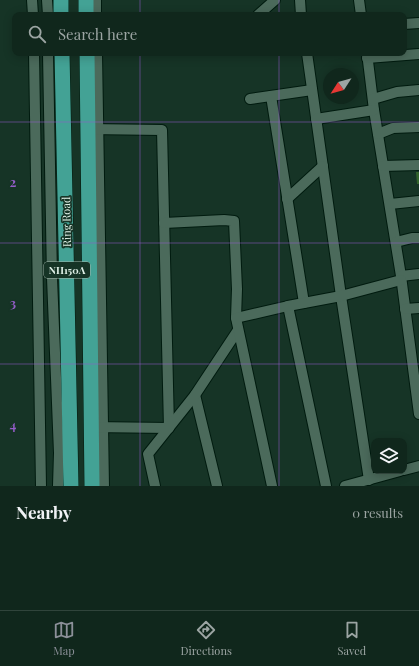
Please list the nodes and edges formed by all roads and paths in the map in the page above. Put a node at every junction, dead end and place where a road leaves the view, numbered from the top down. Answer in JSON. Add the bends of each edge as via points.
{"nodes":[{"id":1,"x":32,"y":0,"type":"edge"},
{"id":2,"x":47,"y":0,"type":"edge"},
{"id":3,"x":61,"y":0,"type":"edge"},
{"id":4,"x":86,"y":0,"type":"edge"},
{"id":5,"x":96,"y":0,"type":"edge"},
{"id":6,"x":275,"y":0,"type":"edge"},
{"id":7,"x":300,"y":0,"type":"edge"},
{"id":8,"x":359,"y":0,"type":"edge"},
{"id":9,"x":33,"y":12,"type":"edge"},
{"id":10,"x":48,"y":12,"type":"edge"},
{"id":11,"x":62,"y":12,"type":"edge"},
{"id":12,"x":86,"y":12,"type":"edge"},
{"id":13,"x":96,"y":12,"type":"edge"},
{"id":14,"x":261,"y":12,"type":"edge"},
{"id":15,"x":301,"y":12,"type":"edge"},
{"id":16,"x":361,"y":12,"type":"edge"},
{"id":17,"x":419,"y":22,"type":"edge"},
{"id":18,"x":407,"y":24,"type":"edge"},
{"id":19,"x":407,"y":54,"type":"edge"},
{"id":20,"x":419,"y":54,"type":"edge"},
{"id":21,"x":34,"y":56,"type":"edge"},
{"id":22,"x":48,"y":56,"type":"edge"},
{"id":23,"x":62,"y":56,"type":"edge"},
{"id":24,"x":87,"y":56,"type":"edge"},
{"id":25,"x":97,"y":56,"type":"edge"},
{"id":26,"x":307,"y":56,"type":"edge"},
{"id":27,"x":367,"y":56,"type":"edge"},
{"id":28,"x":312,"y":90,"type":"junction"},
{"id":29,"x":419,"y":90,"type":"edge"},
{"id":30,"x":271,"y":96,"type":"junction"},
{"id":31,"x":250,"y":99,"type":"dead end"},
{"id":32,"x":373,"y":99,"type":"junction"},
{"id":33,"x":374,"y":110,"type":"junction"},
{"id":34,"x":316,"y":119,"type":"junction"},
{"id":35,"x":419,"y":127,"type":"edge"},
{"id":36,"x":93,"y":129,"type":"junction"},
{"id":37,"x":378,"y":134,"type":"junction"},
{"id":38,"x":419,"y":165,"type":"edge"},
{"id":39,"x":323,"y":166,"type":"junction"},
{"id":40,"x":384,"y":166,"type":"junction"},
{"id":41,"x":287,"y":199,"type":"junction"},
{"id":42,"x":419,"y":201,"type":"edge"},
{"id":43,"x":390,"y":204,"type":"junction"},
{"id":44,"x":164,"y":223,"type":"junction"},
{"id":45,"x":419,"y":238,"type":"edge"},
{"id":46,"x":396,"y":242,"type":"junction"},
{"id":47,"x":419,"y":274,"type":"edge"},
{"id":48,"x":401,"y":278,"type":"junction"},
{"id":49,"x":341,"y":296,"type":"junction"},
{"id":50,"x":304,"y":303,"type":"junction"},
{"id":51,"x":288,"y":306,"type":"junction"},
{"id":52,"x":419,"y":308,"type":"edge"},
{"id":53,"x":405,"y":309,"type":"junction"},
{"id":54,"x":236,"y":318,"type":"junction"},
{"id":55,"x":238,"y":330,"type":"junction"},
{"id":56,"x":414,"y":346,"type":"edge"},
{"id":57,"x":417,"y":382,"type":"edge"},
{"id":58,"x":195,"y":395,"type":"junction"},
{"id":59,"x":419,"y":414,"type":"edge"},
{"id":60,"x":97,"y":427,"type":"junction"},
{"id":61,"x":169,"y":428,"type":"junction"},
{"id":62,"x":419,"y":466,"type":"edge"},
{"id":63,"x":407,"y":469,"type":"edge"},
{"id":64,"x":390,"y":474,"type":"edge"},
{"id":65,"x":369,"y":480,"type":"junction"},
{"id":66,"x":41,"y":486,"type":"edge"},
{"id":67,"x":58,"y":486,"type":"edge"},
{"id":68,"x":71,"y":486,"type":"edge"},
{"id":69,"x":92,"y":486,"type":"edge"},
{"id":70,"x":104,"y":486,"type":"edge"},
{"id":71,"x":155,"y":486,"type":"edge"},
{"id":72,"x":217,"y":486,"type":"edge"},
{"id":73,"x":272,"y":486,"type":"edge"},
{"id":74,"x":326,"y":486,"type":"edge"},
{"id":75,"x":345,"y":486,"type":"edge"}],
"edges":[{"from":1,"to":9,"type":"street"},
{"from":2,"to":10,"type":"street"},
{"from":3,"to":11,"type":"highway"},
{"from":4,"to":12,"type":"highway"},
{"from":5,"to":13,"type":"street"},
{"from":6,"to":14,"type":"street"},
{"from":7,"to":15,"type":"street"},
{"from":8,"to":16,"type":"street"},
{"from":17,"to":18,"type":"street"},
{"from":19,"to":20,"type":"street"},
{"from":21,"to":66,"type":"street"},
{"from":22,"to":67,"type":"street"},
{"from":23,"to":68,"type":"highway","name":"Ring Road","number":"NH150A"},
{"from":24,"to":36,"type":"highway","name":"Ring Road","number":"NH150A"},
{"from":25,"to":36,"type":"street"},
{"from":26,"to":28,"type":"street"},
{"from":27,"to":32,"type":"street"},
{"from":28,"to":30,"type":"street"},
{"from":28,"to":34,"type":"street"},
{"from":29,"to":32,"type":"street","via":[[397,92]]},
{"from":30,"to":31,"type":"street"},
{"from":30,"to":41,"type":"street"},
{"from":32,"to":33,"type":"street"},
{"from":33,"to":34,"type":"street"},
{"from":33,"to":37,"type":"street"},
{"from":34,"to":39,"type":"street"},
{"from":35,"to":37,"type":"street","via":[[393,128]]},
{"from":36,"to":44,"type":"street","via":[[162,130]]},
{"from":36,"to":60,"type":"highway","name":"Ring Road","number":"NH150A"},
{"from":37,"to":40,"type":"street"},
{"from":38,"to":40,"type":"street"},
{"from":39,"to":41,"type":"street"},
{"from":39,"to":49,"type":"street"},
{"from":40,"to":43,"type":"street"},
{"from":41,"to":50,"type":"street"},
{"from":42,"to":43,"type":"street"},
{"from":43,"to":46,"type":"street"},
{"from":44,"to":54,"type":"street","via":[[234,221]]},
{"from":44,"to":61,"type":"street"},
{"from":45,"to":46,"type":"street"},
{"from":46,"to":48,"type":"street"},
{"from":47,"to":48,"type":"street"},
{"from":48,"to":49,"type":"street"},
{"from":48,"to":53,"type":"street"},
{"from":49,"to":50,"type":"street"},
{"from":49,"to":65,"type":"street"},
{"from":50,"to":51,"type":"street"},
{"from":51,"to":54,"type":"street"},
{"from":51,"to":74,"type":"street"},
{"from":52,"to":53,"type":"street"},
{"from":53,"to":56,"type":"street"},
{"from":54,"to":55,"type":"street"},
{"from":55,"to":58,"type":"street"},
{"from":55,"to":73,"type":"street"},
{"from":56,"to":57,"type":"street"},
{"from":57,"to":59,"type":"street"},
{"from":58,"to":61,"type":"street"},
{"from":58,"to":72,"type":"street"},
{"from":60,"to":61,"type":"street"},
{"from":60,"to":69,"type":"highway","name":"Ring Road","number":"NH150A"},
{"from":60,"to":70,"type":"street"},
{"from":61,"to":71,"type":"street","via":[[148,454]]},
{"from":62,"to":63,"type":"street"},
{"from":64,"to":65,"type":"street"},
{"from":65,"to":75,"type":"street"}]}
